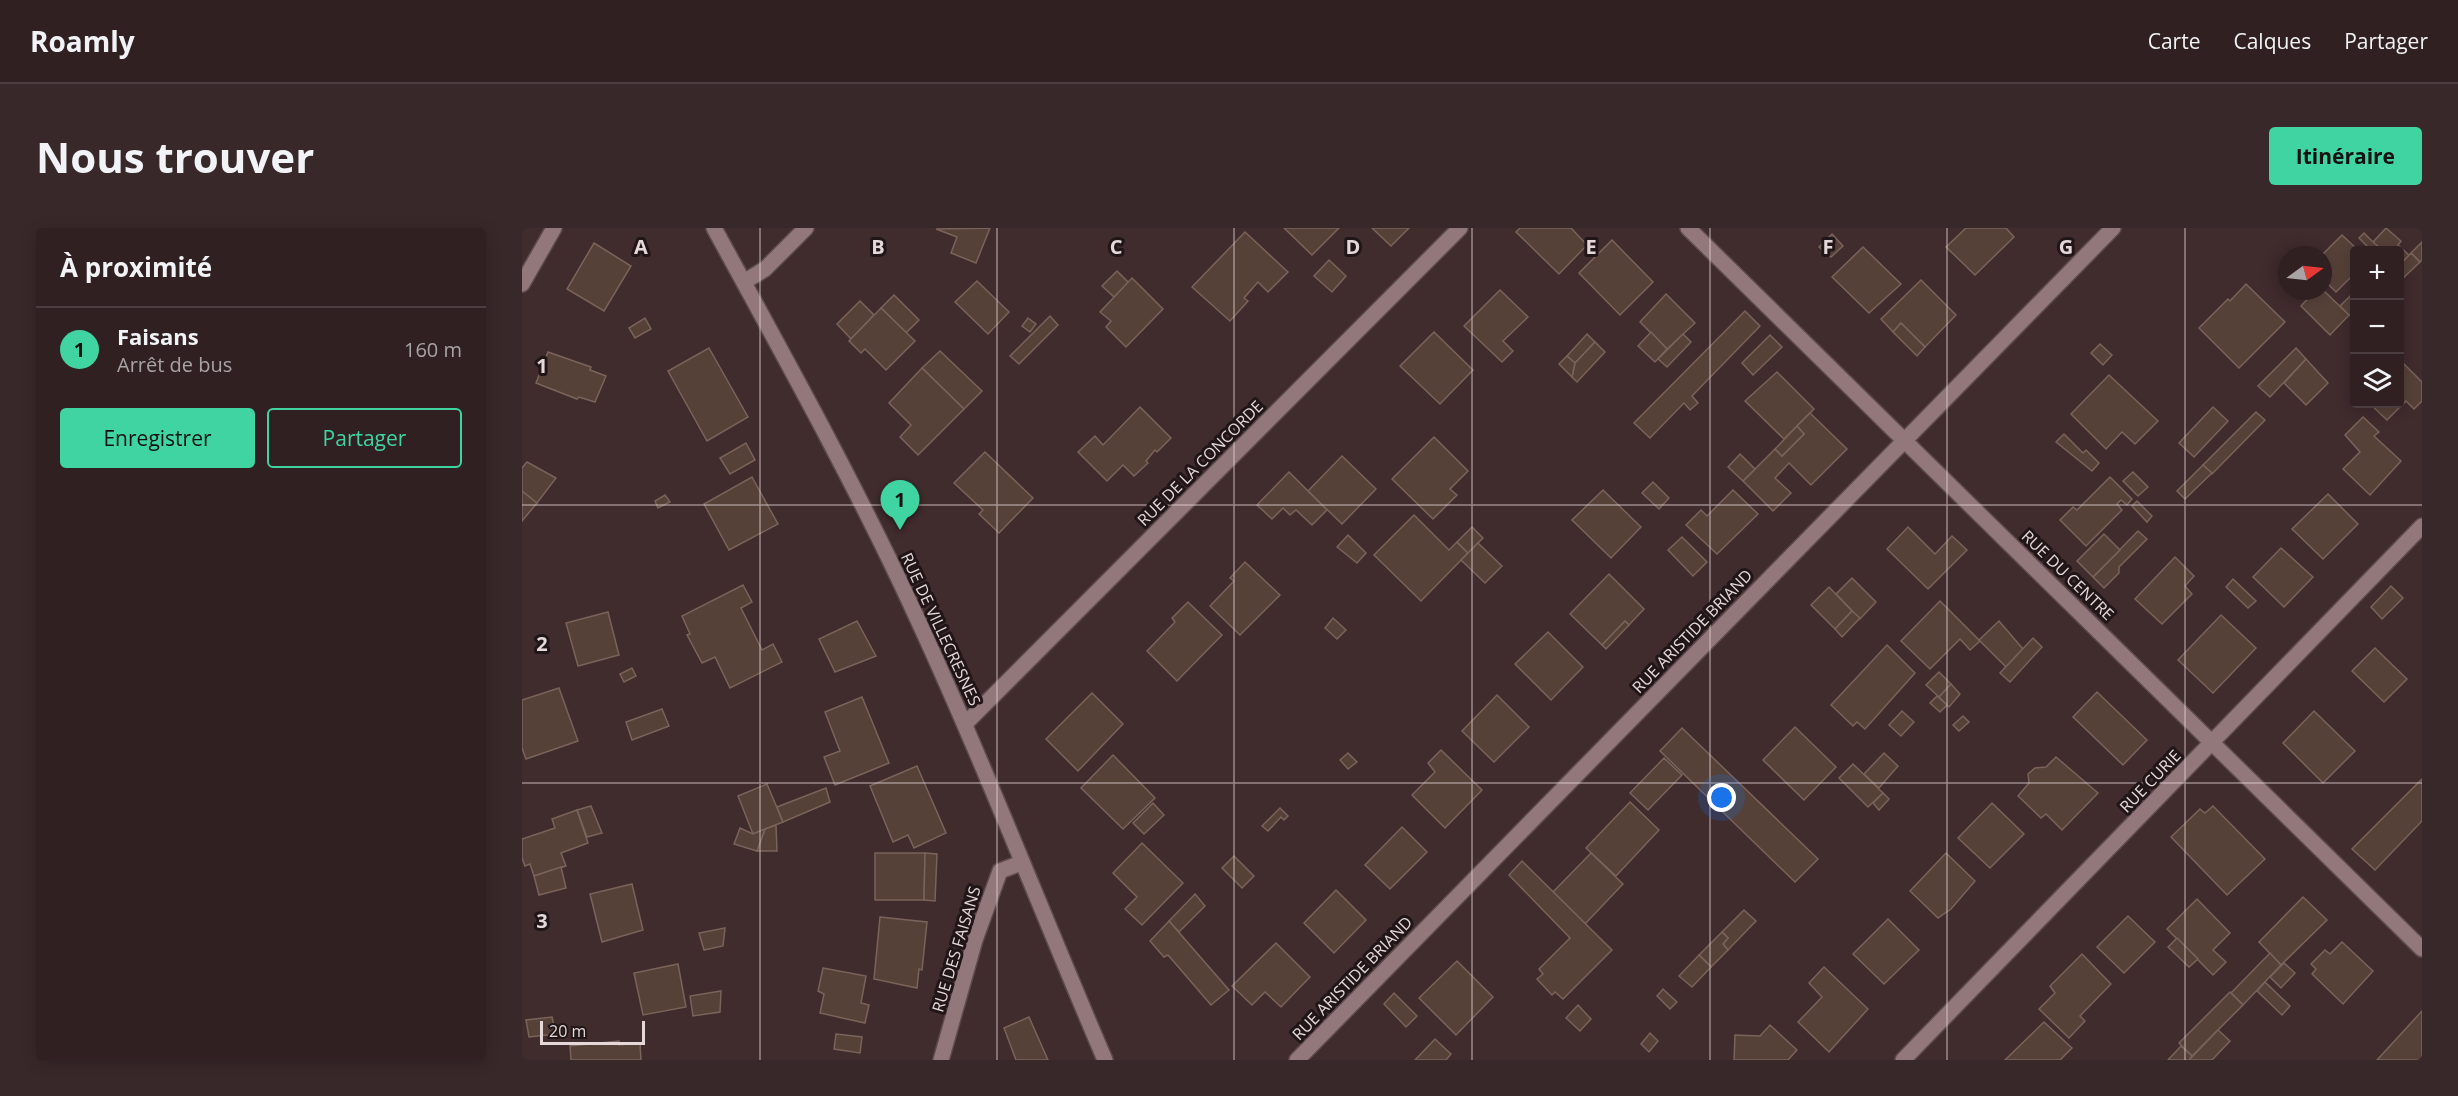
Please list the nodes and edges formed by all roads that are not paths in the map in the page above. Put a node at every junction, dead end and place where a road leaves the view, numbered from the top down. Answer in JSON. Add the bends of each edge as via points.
{"nodes":[{"id":1,"x":554,"y":228,"type":"edge"},
{"id":2,"x":714,"y":228,"type":"edge"},
{"id":3,"x":806,"y":228,"type":"edge"},
{"id":4,"x":1460,"y":228,"type":"edge"},
{"id":5,"x":1688,"y":228,"type":"edge"},
{"id":6,"x":2113,"y":228,"type":"edge"},
{"id":7,"x":744,"y":282,"type":"junction"},
{"id":8,"x":522,"y":284,"type":"edge"},
{"id":9,"x":1904,"y":441,"type":"junction"},
{"id":10,"x":2422,"y":526,"type":"edge"},
{"id":11,"x":965,"y":724,"type":"junction"},
{"id":12,"x":2212,"y":742,"type":"junction"},
{"id":13,"x":1021,"y":863,"type":"junction"},
{"id":14,"x":2422,"y":949,"type":"edge"},
{"id":15,"x":941,"y":1060,"type":"edge"},
{"id":16,"x":1105,"y":1060,"type":"edge"},
{"id":17,"x":1297,"y":1060,"type":"edge"},
{"id":18,"x":1903,"y":1060,"type":"edge"}],
"edges":[{"from":1,"to":8,"type":"street"},
{"from":2,"to":7,"type":"street","name":"RUE DE VILLECRESNES"},
{"from":3,"to":7,"type":"street","via":[[765,269]]},
{"from":4,"to":11,"type":"street","name":"RUE DE LA CONCORDE"},
{"from":5,"to":9,"type":"street","name":"RUE DU CENTRE"},
{"from":6,"to":9,"type":"street","name":"RUE ARISTIDE BRIAND"},
{"from":7,"to":11,"type":"street","name":"RUE DE VILLECRESNES","via":[[865,510]]},
{"from":9,"to":12,"type":"street","name":"RUE DU CENTRE"},
{"from":9,"to":17,"type":"street","name":"RUE ARISTIDE BRIAND"},
{"from":10,"to":12,"type":"street","name":"RUE CURIE"},
{"from":11,"to":13,"type":"street","name":"RUE DE VILLECRESNES"},
{"from":12,"to":14,"type":"street","name":"RUE DU CENTRE"},
{"from":12,"to":18,"type":"street","name":"RUE CURIE"},
{"from":13,"to":15,"type":"street","name":"RUE DES FAISANS","via":[[1000,871],[975,940]]},
{"from":13,"to":16,"type":"street","name":"RUE DE VILLECRESNES"}]}
